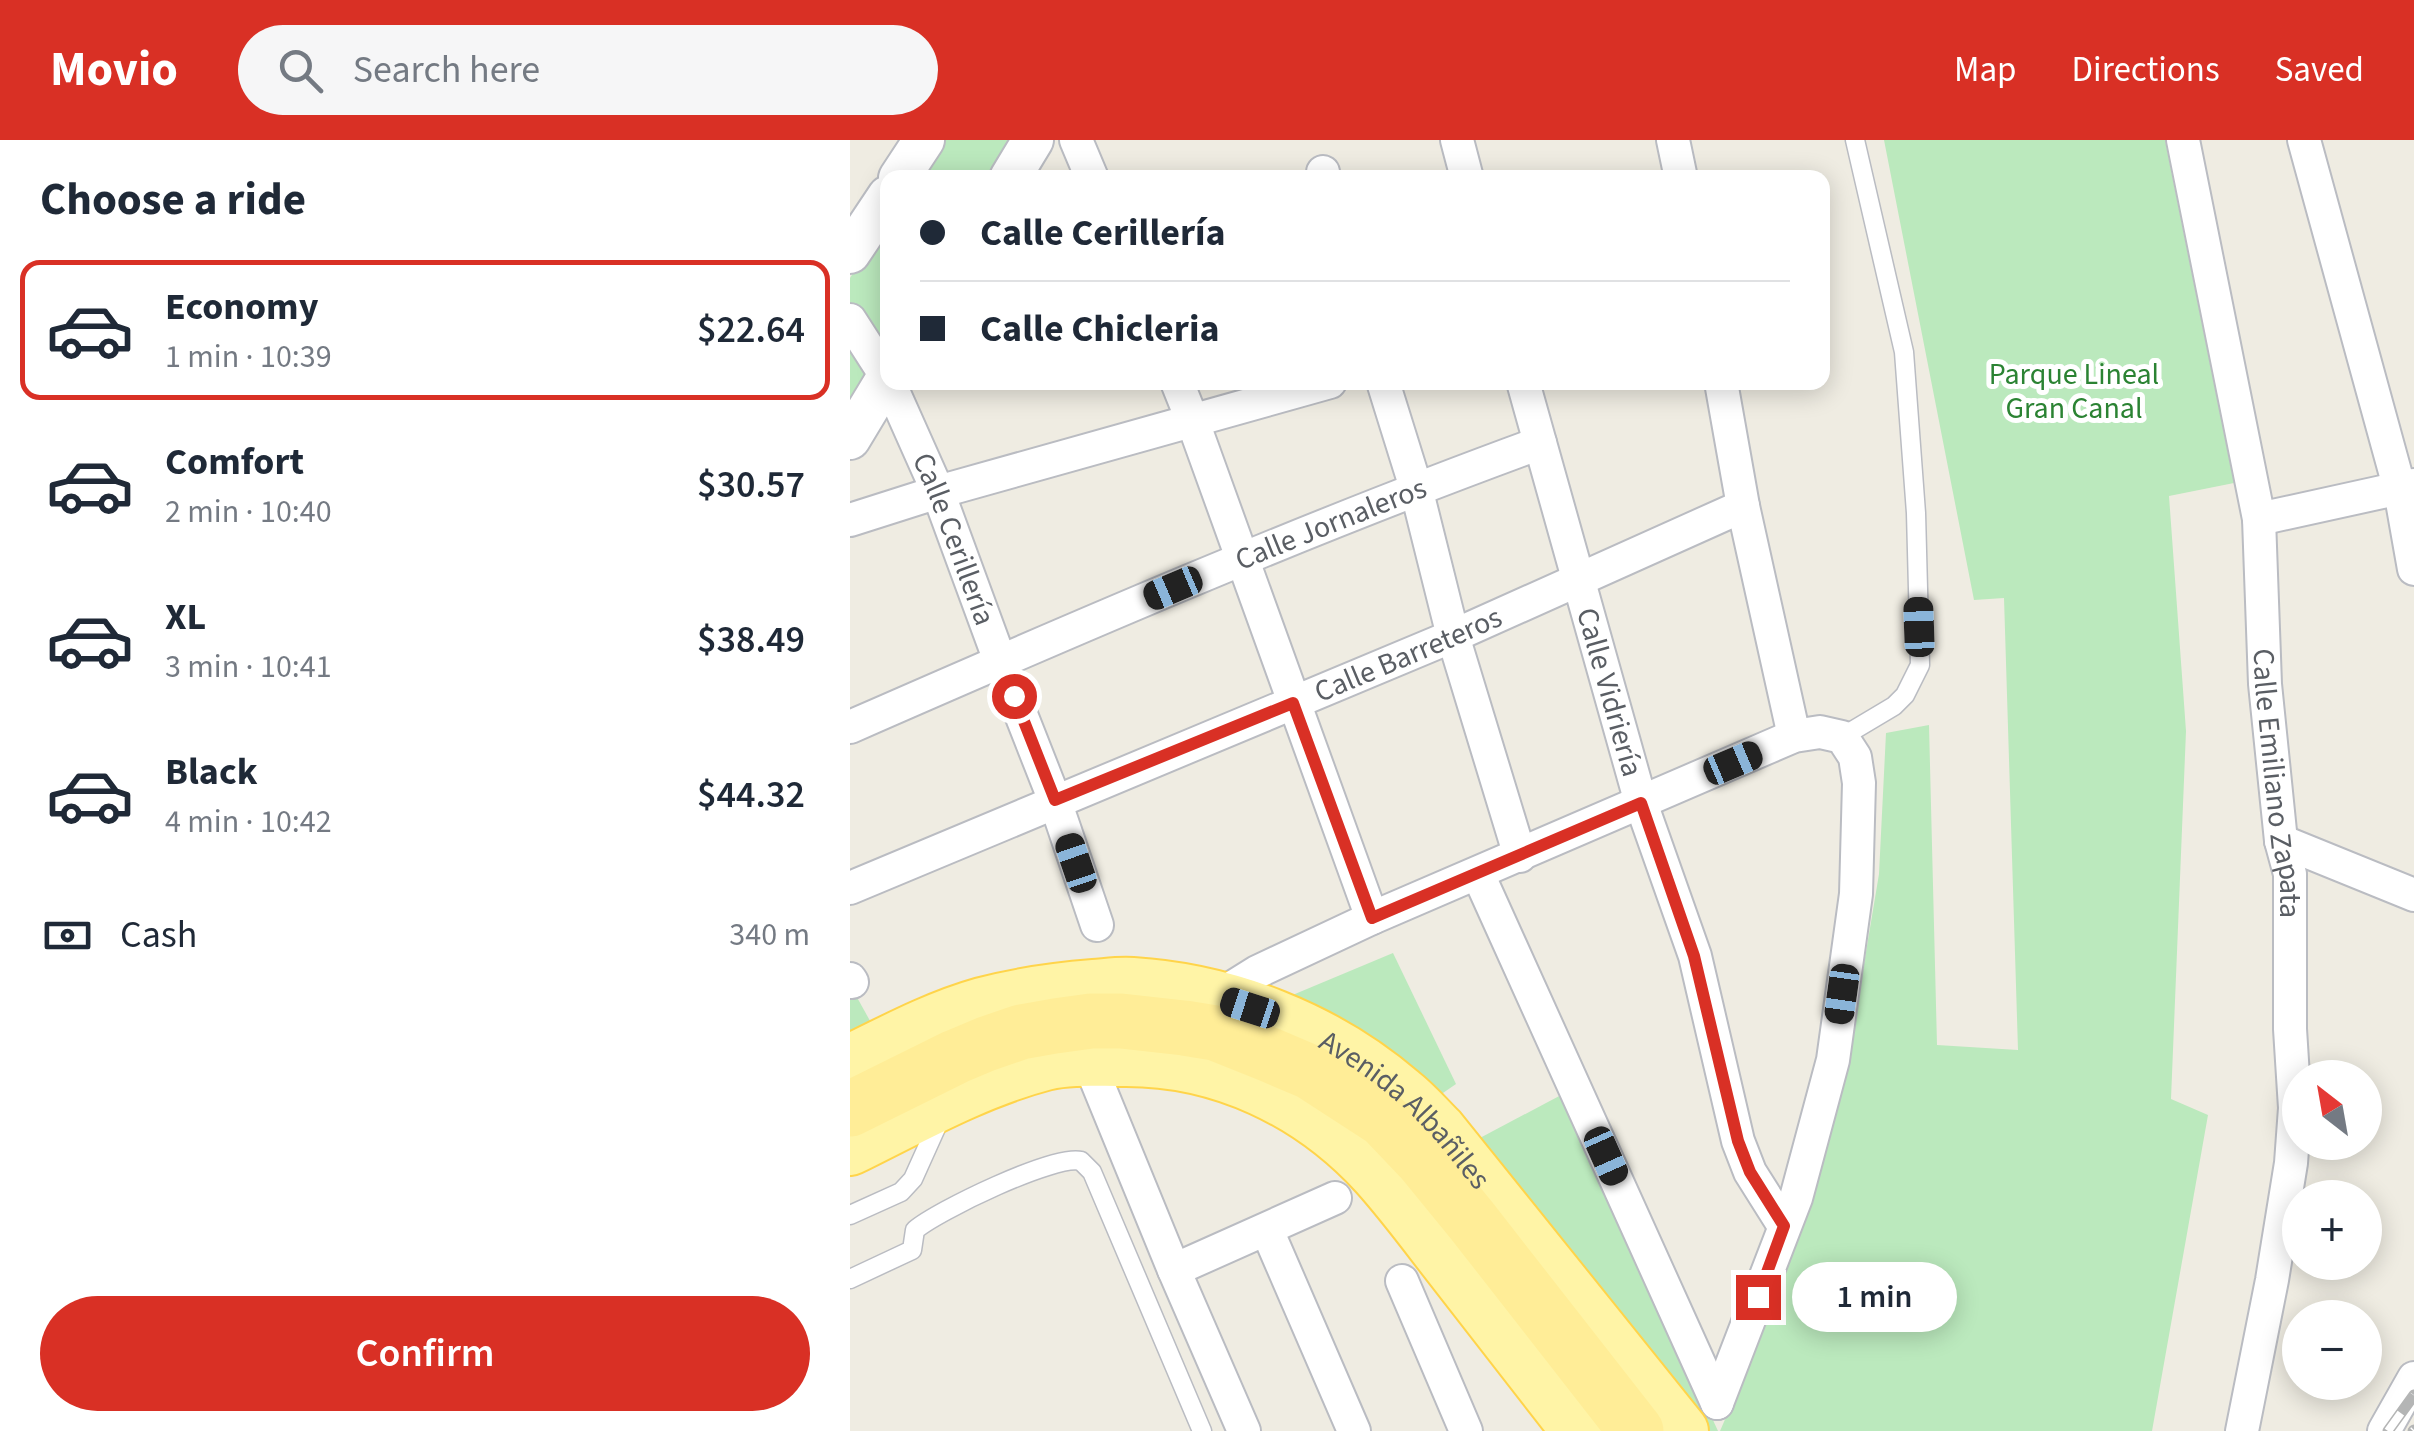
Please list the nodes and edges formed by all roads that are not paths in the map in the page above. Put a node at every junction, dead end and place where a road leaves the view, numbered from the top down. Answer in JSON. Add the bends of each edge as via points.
{"nodes":[{"id":1,"x":924,"y":140,"type":"edge"},
{"id":2,"x":1033,"y":140,"type":"edge"},
{"id":3,"x":1076,"y":140,"type":"edge"},
{"id":4,"x":1457,"y":140,"type":"edge"},
{"id":5,"x":1673,"y":140,"type":"edge"},
{"id":6,"x":1855,"y":140,"type":"edge"},
{"id":7,"x":2184,"y":140,"type":"edge"},
{"id":8,"x":2304,"y":140,"type":"edge"},
{"id":9,"x":905,"y":170,"type":"edge"},
{"id":10,"x":1015,"y":170,"type":"edge"},
{"id":11,"x":1089,"y":170,"type":"edge"},
{"id":12,"x":1465,"y":170,"type":"edge"},
{"id":13,"x":1679,"y":170,"type":"edge"},
{"id":14,"x":880,"y":208,"type":"edge"},
{"id":15,"x":850,"y":253,"type":"edge"},
{"id":16,"x":850,"y":320,"type":"edge"},
{"id":17,"x":880,"y":367,"type":"edge"},
{"id":18,"x":881,"y":390,"type":"edge"},
{"id":19,"x":893,"y":390,"type":"edge"},
{"id":20,"x":1180,"y":390,"type":"edge"},
{"id":21,"x":1303,"y":390,"type":"edge"},
{"id":22,"x":1386,"y":390,"type":"edge"},
{"id":23,"x":1525,"y":390,"type":"edge"},
{"id":24,"x":1722,"y":390,"type":"edge"},
{"id":25,"x":1193,"y":422,"type":"junction"},
{"id":26,"x":850,"y":439,"type":"edge"},
{"id":27,"x":1540,"y":443,"type":"junction"},
{"id":28,"x":1416,"y":488,"type":"junction"},
{"id":29,"x":2407,"y":488,"type":"edge"},
{"id":30,"x":938,"y":492,"type":"junction"},
{"id":31,"x":1742,"y":506,"type":"junction"},
{"id":32,"x":2259,"y":519,"type":"junction"},
{"id":33,"x":850,"y":520,"type":"edge"},
{"id":34,"x":1243,"y":560,"type":"junction"},
{"id":35,"x":2414,"y":570,"type":"edge"},
{"id":36,"x":1580,"y":579,"type":"junction"},
{"id":37,"x":1453,"y":636,"type":"junction"},
{"id":38,"x":1000,"y":661,"type":"junction"},
{"id":39,"x":1293,"y":703,"type":"junction"},
{"id":40,"x":850,"y":726,"type":"edge"},
{"id":41,"x":1794,"y":736,"type":"junction"},
{"id":42,"x":1842,"y":737,"type":"junction"},
{"id":43,"x":1055,"y":800,"type":"junction"},
{"id":44,"x":1641,"y":803,"type":"junction"},
{"id":45,"x":2281,"y":842,"type":"junction"},
{"id":46,"x":1520,"y":856,"type":"junction"},
{"id":47,"x":1478,"y":874,"type":"junction"},
{"id":48,"x":850,"y":888,"type":"edge"},
{"id":49,"x":2414,"y":895,"type":"edge"},
{"id":50,"x":1372,"y":918,"type":"junction"},
{"id":51,"x":1097,"y":925,"type":"dead end"},
{"id":52,"x":1217,"y":997,"type":"junction"},
{"id":53,"x":1139,"y":1042,"type":"dead end"},
{"id":54,"x":1086,"y":1051,"type":"junction"},
{"id":55,"x":850,"y":1061,"type":"edge"},
{"id":56,"x":850,"y":1078,"type":"edge"},
{"id":57,"x":950,"y":1098,"type":"junction"},
{"id":58,"x":850,"y":1110,"type":"edge"},
{"id":59,"x":850,"y":1130,"type":"edge"},
{"id":60,"x":1366,"y":1138,"type":"dead end"},
{"id":61,"x":850,"y":1149,"type":"edge"},
{"id":62,"x":1335,"y":1198,"type":"dead end"},
{"id":63,"x":850,"y":1215,"type":"edge"},
{"id":64,"x":1784,"y":1226,"type":"junction"},
{"id":65,"x":1267,"y":1230,"type":"junction"},
{"id":66,"x":1174,"y":1270,"type":"junction"},
{"id":67,"x":851,"y":1277,"type":"edge"},
{"id":68,"x":1402,"y":1281,"type":"dead end"},
{"id":69,"x":2414,"y":1378,"type":"edge"},
{"id":70,"x":1700,"y":1417,"type":"edge"},
{"id":71,"x":1202,"y":1431,"type":"edge"},
{"id":72,"x":1244,"y":1431,"type":"edge"},
{"id":73,"x":1354,"y":1431,"type":"edge"},
{"id":74,"x":1466,"y":1431,"type":"edge"},
{"id":75,"x":1578,"y":1431,"type":"edge"},
{"id":76,"x":1636,"y":1431,"type":"edge"},
{"id":77,"x":1664,"y":1431,"type":"edge"},
{"id":78,"x":2242,"y":1431,"type":"edge"},
{"id":79,"x":2384,"y":1431,"type":"edge"}],
"edges":[{"from":1,"to":9,"type":"street"},
{"from":2,"to":10,"type":"street"},
{"from":3,"to":11,"type":"street"},
{"from":4,"to":12,"type":"street"},
{"from":5,"to":13,"type":"street"},
{"from":6,"to":42,"type":"lane","via":[[1904,352],[1920,665],[1905,696]]},
{"from":7,"to":32,"type":"street","name":"Calle Emiliano Zapata"},
{"from":8,"to":29,"type":"street"},
{"from":14,"to":15,"type":"street"},
{"from":16,"to":17,"type":"street","name":"Calle Cerillería"},
{"from":18,"to":26,"type":"street"},
{"from":19,"to":30,"type":"street","name":"Calle Cerillería"},
{"from":20,"to":25,"type":"street"},
{"from":21,"to":25,"type":"street"},
{"from":22,"to":28,"type":"street"},
{"from":23,"to":27,"type":"street","name":"Calle Vidriería"},
{"from":24,"to":31,"type":"street"},
{"from":25,"to":30,"type":"street"},
{"from":25,"to":34,"type":"street"},
{"from":27,"to":28,"type":"street","name":"Calle Jornaleros"},
{"from":27,"to":36,"type":"street","name":"Calle Vidriería"},
{"from":28,"to":34,"type":"street","name":"Calle Jornaleros"},
{"from":28,"to":37,"type":"street"},
{"from":29,"to":32,"type":"street"},
{"from":29,"to":35,"type":"street"},
{"from":30,"to":33,"type":"street"},
{"from":30,"to":38,"type":"street","name":"Calle Cerillería"},
{"from":31,"to":36,"type":"street","name":"Calle Barreteros"},
{"from":31,"to":41,"type":"street"},
{"from":32,"to":45,"type":"street","name":"Calle Emiliano Zapata","via":[[2264,684]]},
{"from":34,"to":38,"type":"street","name":"Calle Jornaleros"},
{"from":34,"to":39,"type":"street"},
{"from":36,"to":37,"type":"street","name":"Calle Barreteros"},
{"from":36,"to":44,"type":"street","name":"Calle Vidriería"},
{"from":37,"to":39,"type":"street","name":"Calle Barreteros"},
{"from":37,"to":46,"type":"street"},
{"from":38,"to":40,"type":"street","name":"Calle Jornaleros"},
{"from":38,"to":43,"type":"street","name":"Calle Cerillería"},
{"from":39,"to":43,"type":"street","name":"Calle Barreteros"},
{"from":39,"to":50,"type":"street"},
{"from":41,"to":42,"type":"street"},
{"from":41,"to":44,"type":"street"},
{"from":42,"to":64,"type":"street","via":[[1855,756],[1859,783],[1856,894],[1829,1076]]},
{"from":43,"to":48,"type":"street","name":"Calle Barreteros"},
{"from":43,"to":51,"type":"street","name":"Calle Cerillería"},
{"from":44,"to":46,"type":"street"},
{"from":44,"to":64,"type":"street","name":"Calle Vidriería","via":[[1694,956],[1738,1141]]},
{"from":45,"to":49,"type":"street"},
{"from":45,"to":78,"type":"street","name":"Calle Emiliano Zapata","via":[[2290,874],[2295,1108],[2275,1261]]},
{"from":46,"to":47,"type":"street"},
{"from":47,"to":50,"type":"street"},
{"from":47,"to":70,"type":"street"},
{"from":50,"to":52,"type":"street"},
{"from":52,"to":55,"type":"main road","name":"Avenida Albañiles","via":[[1130,983],[1040,991],[932,1021]]},
{"from":52,"to":70,"type":"main road","name":"Avenida Albañiles","via":[[1326,1040],[1403,1093]]},
{"from":53,"to":60,"type":"lane","via":[[1208,1053],[1266,1074],[1335,1112]]},
{"from":54,"to":57,"type":"main road","name":"Avenida Albañiles"},
{"from":54,"to":59,"type":"lane","via":[[1067,1042],[1013,1055]]},
{"from":54,"to":66,"type":"street"},
{"from":54,"to":75,"type":"main road","name":"Avenida Albañiles","via":[[1208,1071],[1308,1114],[1397,1199]]},
{"from":56,"to":77,"type":"lane","via":[[961,1026],[1052,1002],[1139,999],[1252,1020],[1314,1048],[1406,1111],[1441,1146]]},
{"from":57,"to":61,"type":"main road","name":"Avenida Albañiles"},
{"from":57,"to":63,"type":"lane","via":[[913,1179],[901,1192]]},
{"from":58,"to":76,"type":"highway","via":[[1021,1032],[1121,1021],[1215,1033],[1310,1072],[1384,1120]]},
{"from":62,"to":65,"type":"street"},
{"from":64,"to":70,"type":"street"},
{"from":65,"to":66,"type":"street"},
{"from":65,"to":73,"type":"street"},
{"from":66,"to":72,"type":"street"},
{"from":67,"to":71,"type":"lane","via":[[912,1250],[921,1225],[1024,1173],[1081,1161],[1092,1172]]},
{"from":68,"to":74,"type":"street"},
{"from":69,"to":79,"type":"street"}]}
